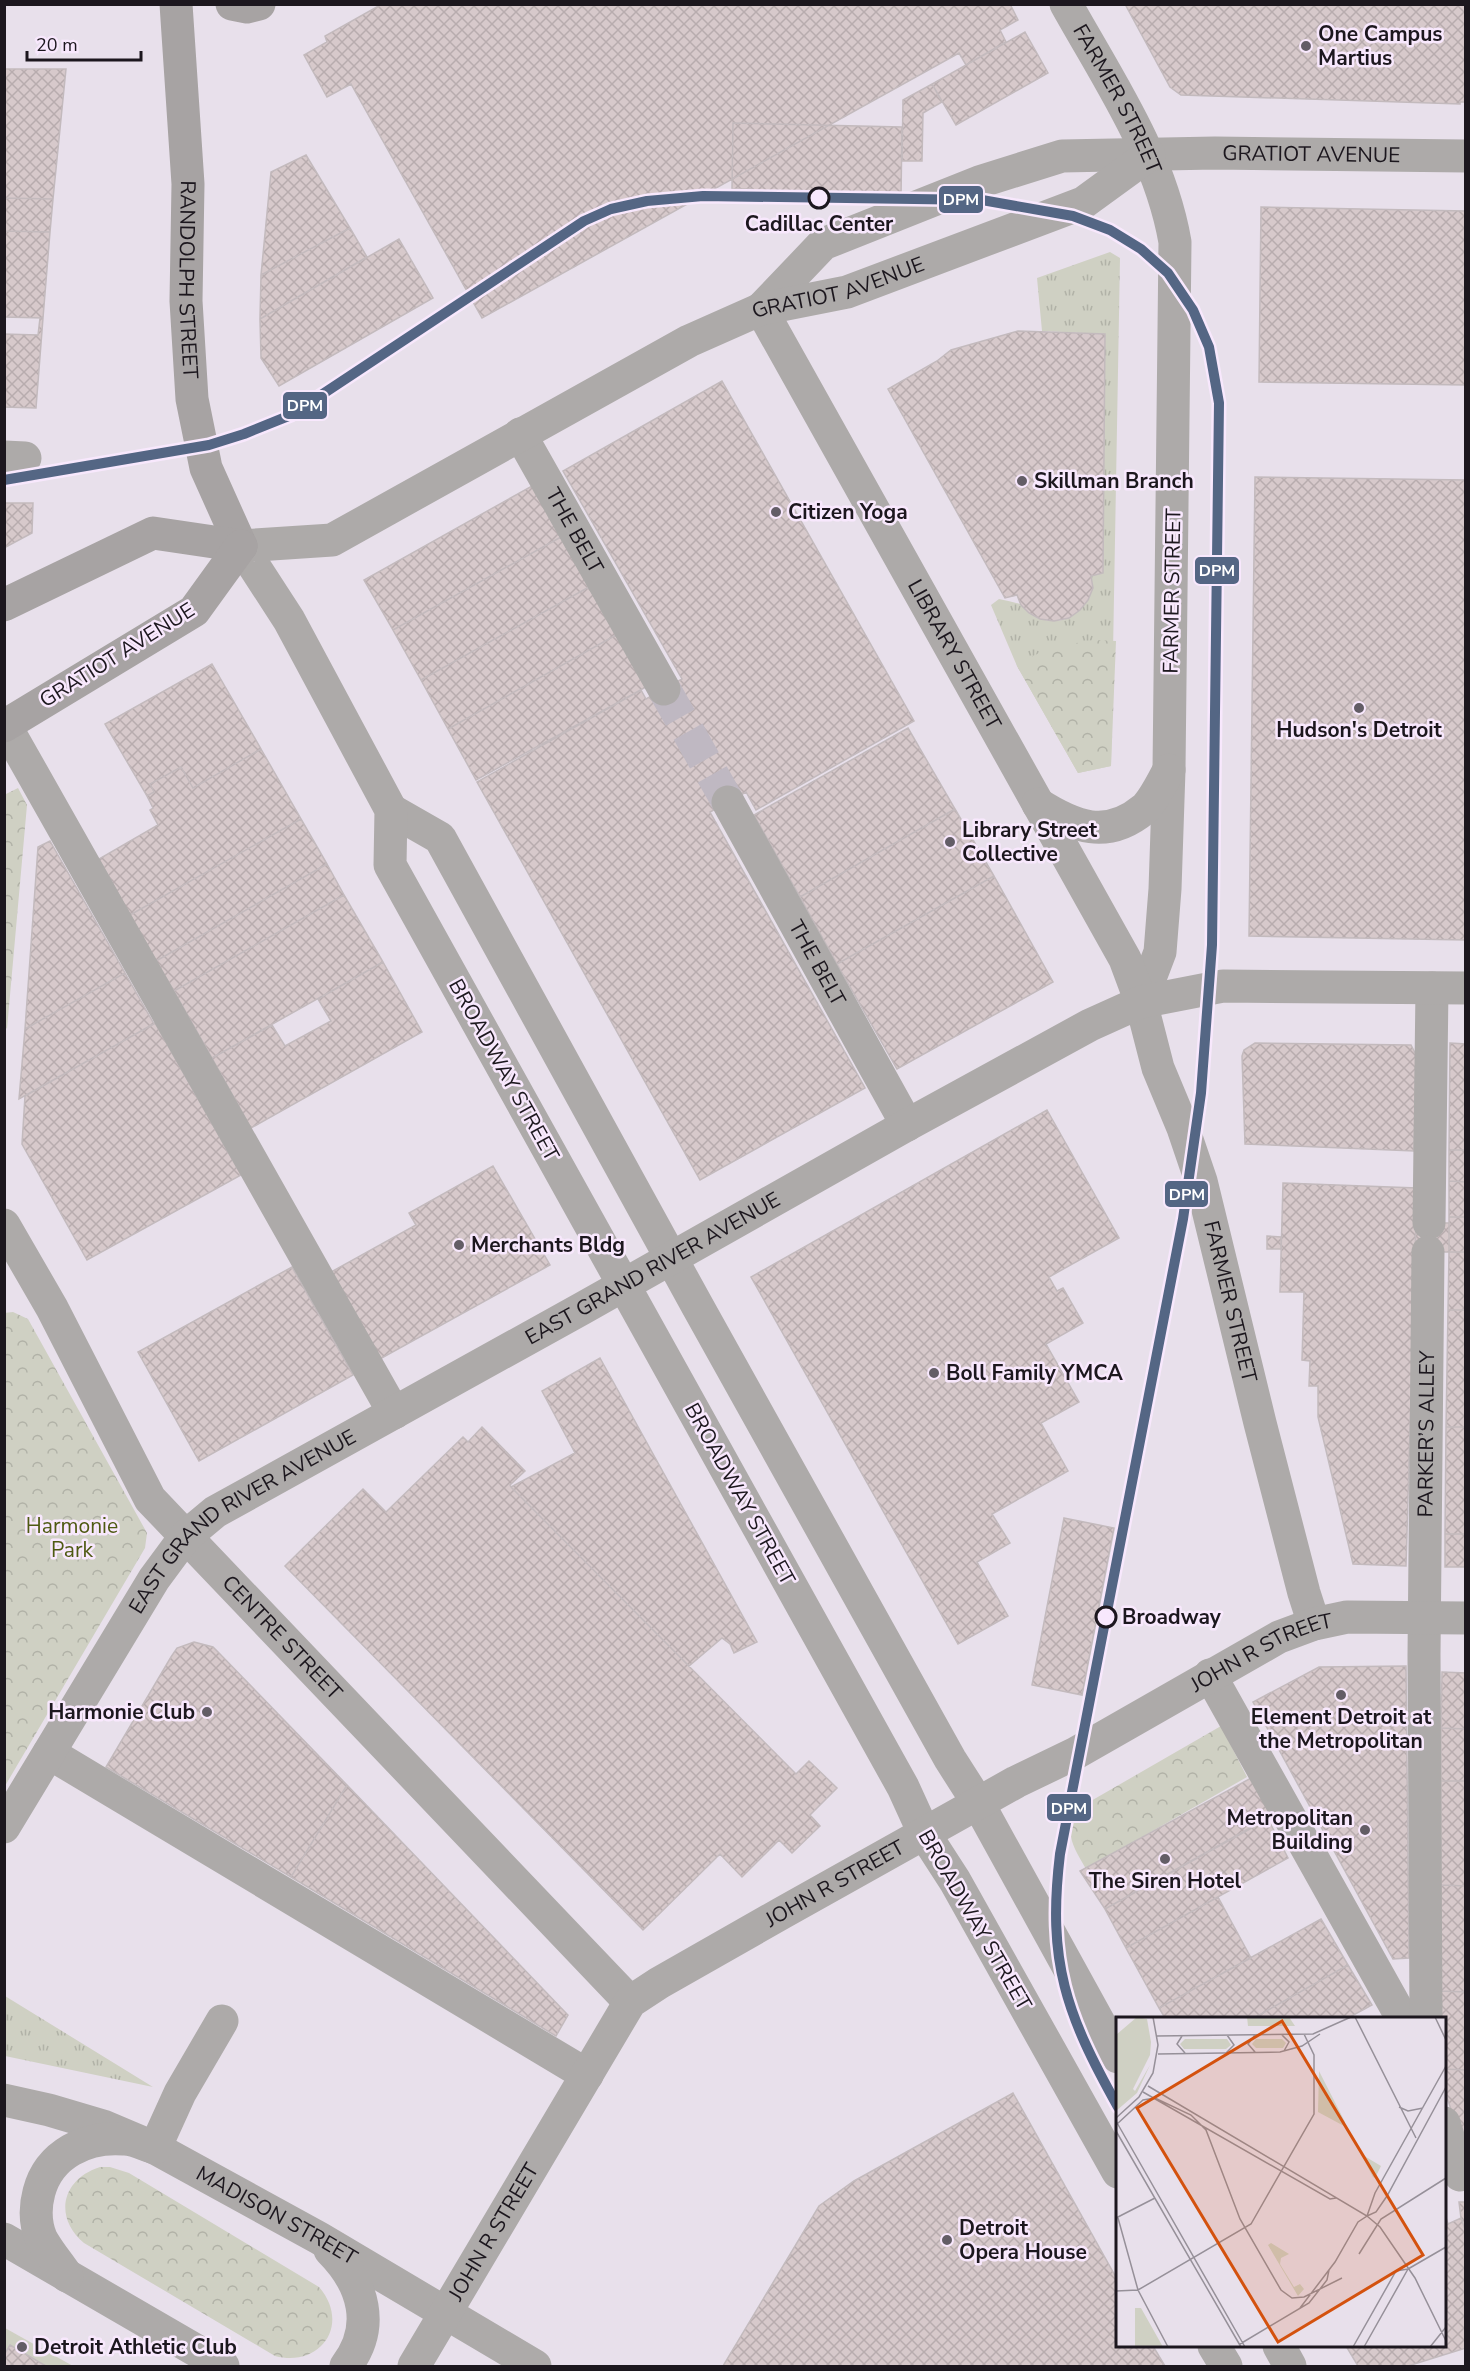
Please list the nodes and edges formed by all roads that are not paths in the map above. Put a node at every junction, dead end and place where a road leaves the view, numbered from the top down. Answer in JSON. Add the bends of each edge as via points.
{"nodes":[{"id":1,"x":176,"y":4,"type":"edge"},
{"id":2,"x":232,"y":4,"type":"edge"},
{"id":3,"x":259,"y":4,"type":"edge"},
{"id":4,"x":1066,"y":4,"type":"edge"},
{"id":5,"x":1149,"y":155,"type":"junction"},
{"id":6,"x":1466,"y":156,"type":"edge"},
{"id":7,"x":761,"y":309,"type":"junction"},
{"id":8,"x":528,"y":430,"type":"junction"},
{"id":9,"x":241,"y":546,"type":"junction"},
{"id":10,"x":4,"y":605,"type":"edge"},
{"id":11,"x":664,"y":689,"type":"tunnel mouth"},
{"id":12,"x":5,"y":725,"type":"edge"},
{"id":13,"x":1169,"y":770,"type":"junction"},
{"id":14,"x":728,"y":802,"type":"tunnel mouth"},
{"id":15,"x":1038,"y":804,"type":"junction"},
{"id":16,"x":391,"y":810,"type":"junction"},
{"id":17,"x":1432,"y":988,"type":"junction"},
{"id":18,"x":1466,"y":988,"type":"edge"},
{"id":19,"x":1141,"y":1002,"type":"junction"},
{"id":20,"x":907,"y":1125,"type":"junction"},
{"id":21,"x":4,"y":1225,"type":"edge"},
{"id":22,"x":671,"y":1257,"type":"junction"},
{"id":23,"x":624,"y":1285,"type":"junction"},
{"id":24,"x":394,"y":1413,"type":"junction"},
{"id":25,"x":185,"y":1537,"type":"junction"},
{"id":26,"x":1424,"y":1617,"type":"junction"},
{"id":27,"x":1466,"y":1618,"type":"edge"},
{"id":28,"x":1314,"y":1624,"type":"junction"},
{"id":29,"x":1210,"y":1675,"type":"junction"},
{"id":30,"x":49,"y":1753,"type":"junction"},
{"id":31,"x":978,"y":1803,"type":"junction"},
{"id":32,"x":4,"y":1827,"type":"edge"},
{"id":33,"x":924,"y":1833,"type":"junction"},
{"id":34,"x":630,"y":2002,"type":"junction"},
{"id":35,"x":1401,"y":2017,"type":"edge"},
{"id":36,"x":1426,"y":2017,"type":"edge"},
{"id":37,"x":222,"y":2021,"type":"dead end"},
{"id":38,"x":1116,"y":2053,"type":"edge"},
{"id":39,"x":587,"y":2075,"type":"junction"},
{"id":40,"x":4,"y":2100,"type":"edge"},
{"id":41,"x":1446,"y":2130,"type":"edge"},
{"id":42,"x":155,"y":2148,"type":"junction"},
{"id":43,"x":1116,"y":2168,"type":"edge"},
{"id":44,"x":1460,"y":2175,"type":"dead end"},
{"id":45,"x":318,"y":2238,"type":"junction"},
{"id":46,"x":4,"y":2239,"type":"edge"},
{"id":47,"x":67,"y":2276,"type":"junction"},
{"id":48,"x":446,"y":2313,"type":"junction"},
{"id":49,"x":1215,"y":2347,"type":"edge"},
{"id":50,"x":1280,"y":2347,"type":"edge"},
{"id":51,"x":223,"y":2367,"type":"edge"},
{"id":52,"x":346,"y":2367,"type":"edge"},
{"id":53,"x":414,"y":2367,"type":"edge"},
{"id":54,"x":535,"y":2367,"type":"edge"},
{"id":55,"x":1226,"y":2367,"type":"edge"},
{"id":56,"x":1290,"y":2367,"type":"edge"}],
"edges":[{"from":1,"to":9,"type":"main road","name":"RANDOLPH STREET","via":[[188,184],[186,301],[192,399],[206,468]]},
{"from":2,"to":3,"type":"main road"},
{"from":4,"to":5,"type":"street","name":"FARMER STREET"},
{"from":5,"to":6,"type":"street","name":"GRATIOT AVENUE"},
{"from":5,"to":7,"type":"street","name":"GRATIOT AVENUE","via":[[1083,203],[847,292]]},
{"from":5,"to":7,"type":"street","via":[[1062,156],[903,211],[823,244]]},
{"from":5,"to":13,"type":"street","name":"FARMER STREET","via":[[1170,213],[1175,242]]},
{"from":7,"to":8,"type":"street","name":"GRATIOT AVENUE","via":[[689,341]]},
{"from":7,"to":15,"type":"street","name":"LIBRARY STREET"},
{"from":8,"to":9,"type":"street","name":"GRATIOT AVENUE","via":[[332,540]]},
{"from":8,"to":11,"type":"street","name":"THE BELT"},
{"from":9,"to":10,"type":"main road","name":"GRATIOT AVENUE","via":[[153,533]]},
{"from":9,"to":12,"type":"main road","name":"GRATIOT AVENUE","via":[[194,611]]},
{"from":9,"to":16,"type":"street","name":"BROADWAY STREET","via":[[289,620]]},
{"from":12,"to":24,"type":"street"},
{"from":13,"to":15,"type":"street","via":[[1145,808],[1118,826],[1092,828],[1064,820]]},
{"from":13,"to":19,"type":"street","name":"FARMER STREET","via":[[1160,952]]},
{"from":14,"to":20,"type":"street","name":"THE BELT"},
{"from":15,"to":19,"type":"street","name":"LIBRARY STREET","via":[[1125,959]]},
{"from":16,"to":22,"type":"street","via":[[440,838]]},
{"from":16,"to":23,"type":"street","name":"BROADWAY STREET","via":[[390,865]]},
{"from":17,"to":18,"type":"street","name":"EAST GRAND RIVER AVENUE"},
{"from":17,"to":19,"type":"street","name":"EAST GRAND RIVER AVENUE","via":[[1223,986]]},
{"from":17,"to":26,"type":"street","name":"PARKER’S ALLEY"},
{"from":19,"to":20,"type":"street","name":"EAST GRAND RIVER AVENUE","via":[[1090,1025]]},
{"from":19,"to":28,"type":"street","name":"FARMER STREET","via":[[1158,1068],[1201,1180]]},
{"from":20,"to":22,"type":"street","name":"EAST GRAND RIVER AVENUE"},
{"from":21,"to":25,"type":"street","name":"CENTRE STREET","via":[[52,1308],[150,1499]]},
{"from":22,"to":23,"type":"street","name":"EAST GRAND RIVER AVENUE"},
{"from":22,"to":31,"type":"street","via":[[944,1749]]},
{"from":23,"to":24,"type":"street","name":"EAST GRAND RIVER AVENUE"},
{"from":23,"to":33,"type":"street","name":"BROADWAY STREET","via":[[903,1787]]},
{"from":24,"to":25,"type":"street","name":"EAST GRAND RIVER AVENUE","via":[[214,1512]]},
{"from":25,"to":30,"type":"street","name":"EAST GRAND RIVER AVENUE","via":[[154,1579]]},
{"from":25,"to":34,"type":"street","name":"CENTRE STREET"},
{"from":26,"to":27,"type":"street","name":"JOHN R STREET"},
{"from":26,"to":28,"type":"street","name":"JOHN R STREET","via":[[1347,1617]]},
{"from":26,"to":36,"type":"street","name":"PARKER’S ALLEY"},
{"from":28,"to":29,"type":"street","name":"JOHN R STREET","via":[[1279,1637]]},
{"from":29,"to":31,"type":"street","name":"JOHN R STREET","via":[[1076,1753]]},
{"from":29,"to":35,"type":"street"},
{"from":30,"to":32,"type":"street","name":"EAST GRAND RIVER AVENUE"},
{"from":30,"to":39,"type":"street"},
{"from":31,"to":33,"type":"street","name":"JOHN R STREET"},
{"from":31,"to":38,"type":"street"},
{"from":33,"to":34,"type":"street","name":"JOHN R STREET"},
{"from":33,"to":43,"type":"street","name":"BROADWAY STREET","via":[[955,1881]]},
{"from":34,"to":39,"type":"street","name":"JOHN R STREET"},
{"from":37,"to":42,"type":"street","via":[[180,2092]]},
{"from":39,"to":48,"type":"street","name":"JOHN R STREET"},
{"from":40,"to":42,"type":"street","name":"MADISON STREET","via":[[103,2126]]},
{"from":41,"to":44,"type":"street"},
{"from":42,"to":45,"type":"street","name":"MADISON STREET"},
{"from":42,"to":47,"type":"street","via":[[127,2139],[103,2139],[71,2148],[53,2163],[42,2181],[35,2213],[41,2237]]},
{"from":45,"to":48,"type":"street","name":"MADISON STREET"},
{"from":45,"to":52,"type":"street","via":[[338,2258],[362,2301],[364,2328],[356,2353]]},
{"from":46,"to":47,"type":"street"},
{"from":47,"to":51,"type":"street"},
{"from":48,"to":53,"type":"street","name":"JOHN R STREET"},
{"from":48,"to":54,"type":"street","name":"MADISON STREET"},
{"from":49,"to":55,"type":"street"},
{"from":50,"to":56,"type":"street"}]}
